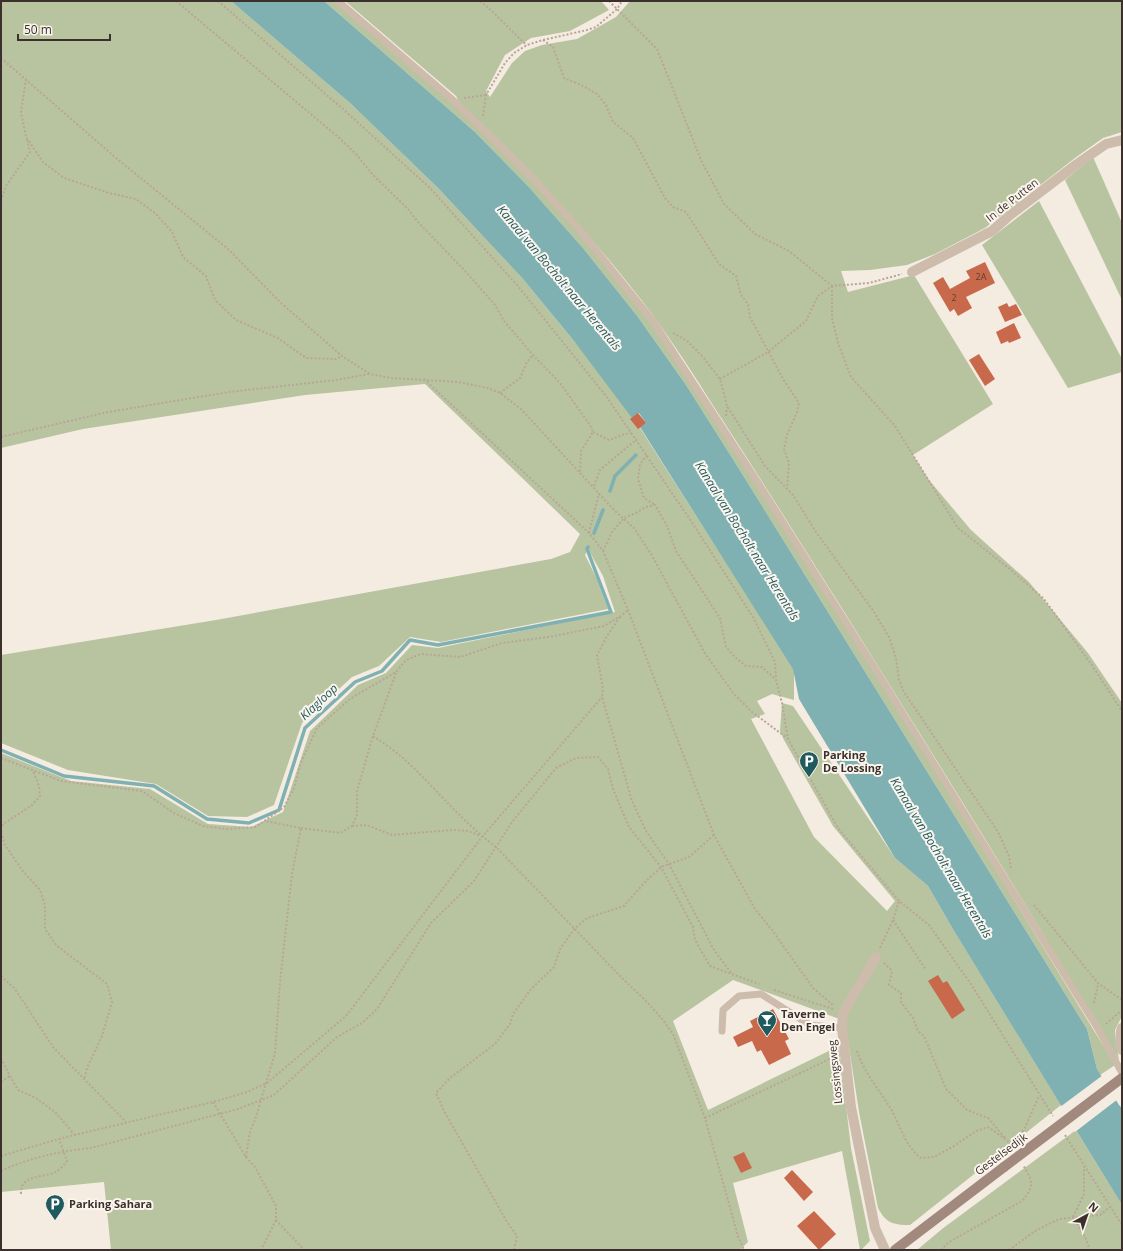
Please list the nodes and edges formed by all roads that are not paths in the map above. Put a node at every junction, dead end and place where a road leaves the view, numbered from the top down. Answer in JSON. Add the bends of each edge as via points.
{"nodes":[{"id":1,"x":338,"y":1,"type":"edge"},
{"id":2,"x":1122,"y":140,"type":"edge"},
{"id":3,"x":912,"y":272,"type":"road end"},
{"id":4,"x":876,"y":957,"type":"road end"},
{"id":5,"x":842,"y":1028,"type":"junction"},
{"id":6,"x":1122,"y":1028,"type":"edge"},
{"id":7,"x":722,"y":1031,"type":"dead end"},
{"id":8,"x":1122,"y":1050,"type":"edge"},
{"id":9,"x":1122,"y":1073,"type":"edge"},
{"id":10,"x":1122,"y":1078,"type":"edge"},
{"id":11,"x":885,"y":1250,"type":"edge"},
{"id":12,"x":895,"y":1250,"type":"edge"}],
"edges":[{"from":1,"to":9,"type":"lane","via":[[453,100],[531,176],[580,230],[653,321],[865,652],[1098,1029]]},
{"from":2,"to":3,"type":"street","name":"In de Putten","via":[[1106,144],[992,231]]},
{"from":4,"to":5,"type":"street","name":"Lossingsweg","via":[[843,1013]]},
{"from":5,"to":7,"type":"lane","via":[[810,1024],[762,994],[738,996],[723,1010]]},
{"from":5,"to":11,"type":"street","name":"Lossingsweg","via":[[851,1107],[875,1228]]},
{"from":6,"to":8,"type":"street"},
{"from":10,"to":12,"type":"main road","name":"Gestelsedijk","bridge":true}]}
